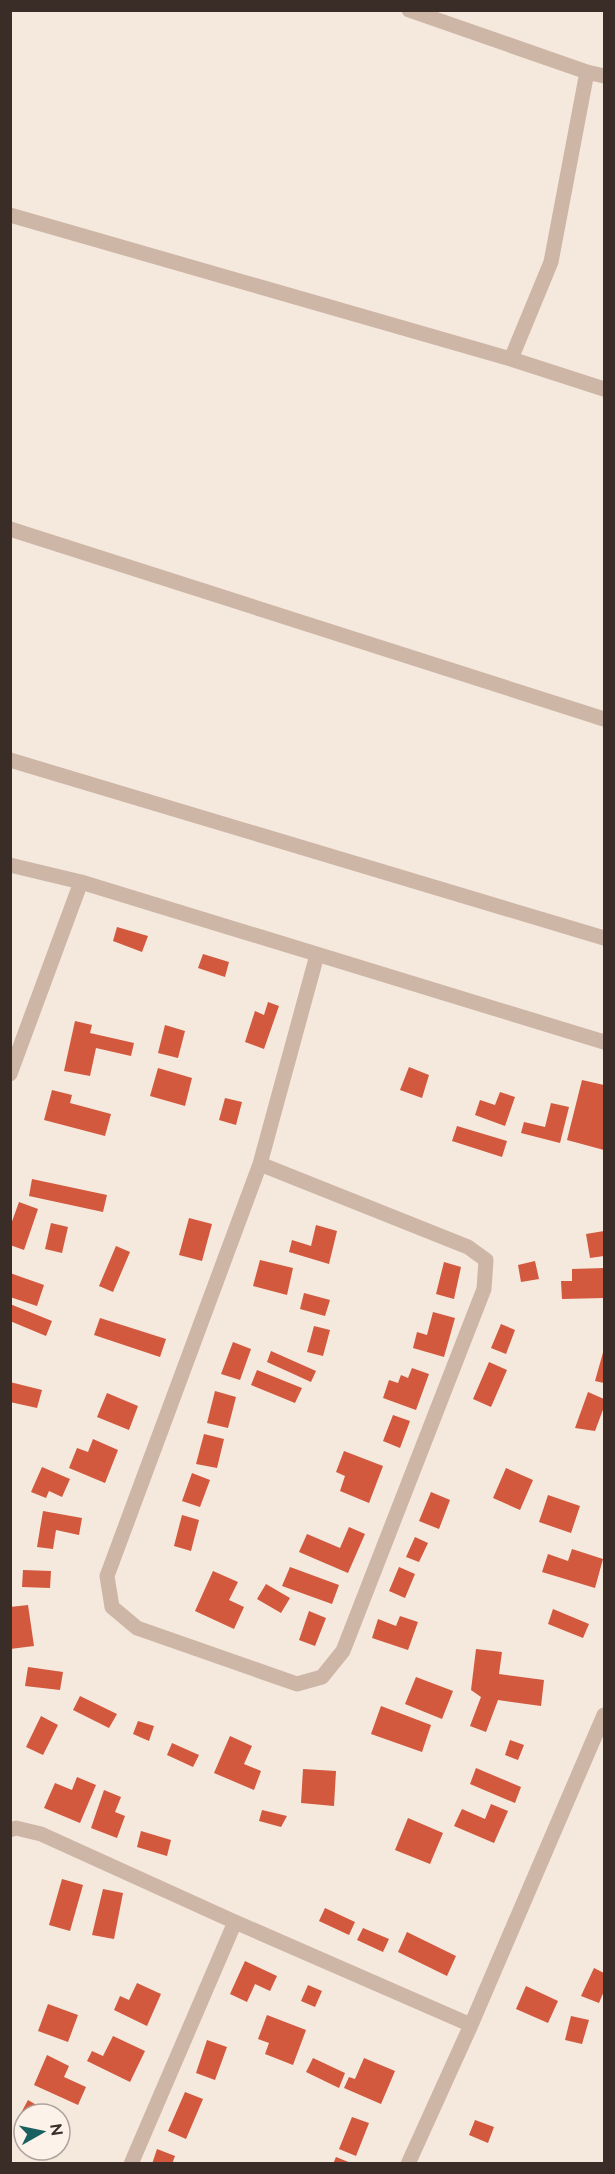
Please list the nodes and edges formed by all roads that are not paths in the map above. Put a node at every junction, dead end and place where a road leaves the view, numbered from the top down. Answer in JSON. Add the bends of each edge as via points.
{"nodes":[{"id":1,"x":409,"y":10,"type":"edge"},
{"id":2,"x":587,"y":72,"type":"junction"},
{"id":3,"x":604,"y":76,"type":"edge"},
{"id":4,"x":10,"y":215,"type":"edge"},
{"id":5,"x":512,"y":359,"type":"junction"},
{"id":6,"x":604,"y":389,"type":"edge"},
{"id":7,"x":10,"y":529,"type":"edge"},
{"id":8,"x":604,"y":719,"type":"edge"},
{"id":9,"x":10,"y":760,"type":"edge"},
{"id":10,"x":10,"y":865,"type":"edge"},
{"id":11,"x":81,"y":882,"type":"junction"},
{"id":12,"x":604,"y":938,"type":"edge"},
{"id":13,"x":317,"y":955,"type":"junction"},
{"id":14,"x":604,"y":1042,"type":"edge"},
{"id":15,"x":10,"y":1074,"type":"edge"},
{"id":16,"x":260,"y":1164,"type":"junction"},
{"id":17,"x":604,"y":1715,"type":"edge"},
{"id":18,"x":10,"y":1830,"type":"edge"},
{"id":19,"x":235,"y":1922,"type":"junction"},
{"id":20,"x":471,"y":2025,"type":"junction"},
{"id":21,"x":131,"y":2163,"type":"edge"},
{"id":22,"x":408,"y":2163,"type":"edge"}],
"edges":[{"from":1,"to":2,"type":"street"},
{"from":2,"to":3,"type":"street"},
{"from":2,"to":5,"type":"street","via":[[551,262]]},
{"from":4,"to":5,"type":"street"},
{"from":5,"to":6,"type":"street"},
{"from":7,"to":8,"type":"street"},
{"from":9,"to":12,"type":"street"},
{"from":10,"to":11,"type":"street"},
{"from":11,"to":13,"type":"street"},
{"from":11,"to":15,"type":"street"},
{"from":13,"to":14,"type":"street"},
{"from":13,"to":16,"type":"street"},
{"from":16,"to":16,"type":"street","via":[[107,1575],[112,1607],[137,1628],[297,1684],[322,1677],[343,1651],[484,1289],[486,1260],[468,1247]]},
{"from":17,"to":20,"type":"street"},
{"from":18,"to":19,"type":"street","via":[[41,1834]]},
{"from":19,"to":20,"type":"street"},
{"from":19,"to":21,"type":"street"},
{"from":20,"to":22,"type":"street"}]}
